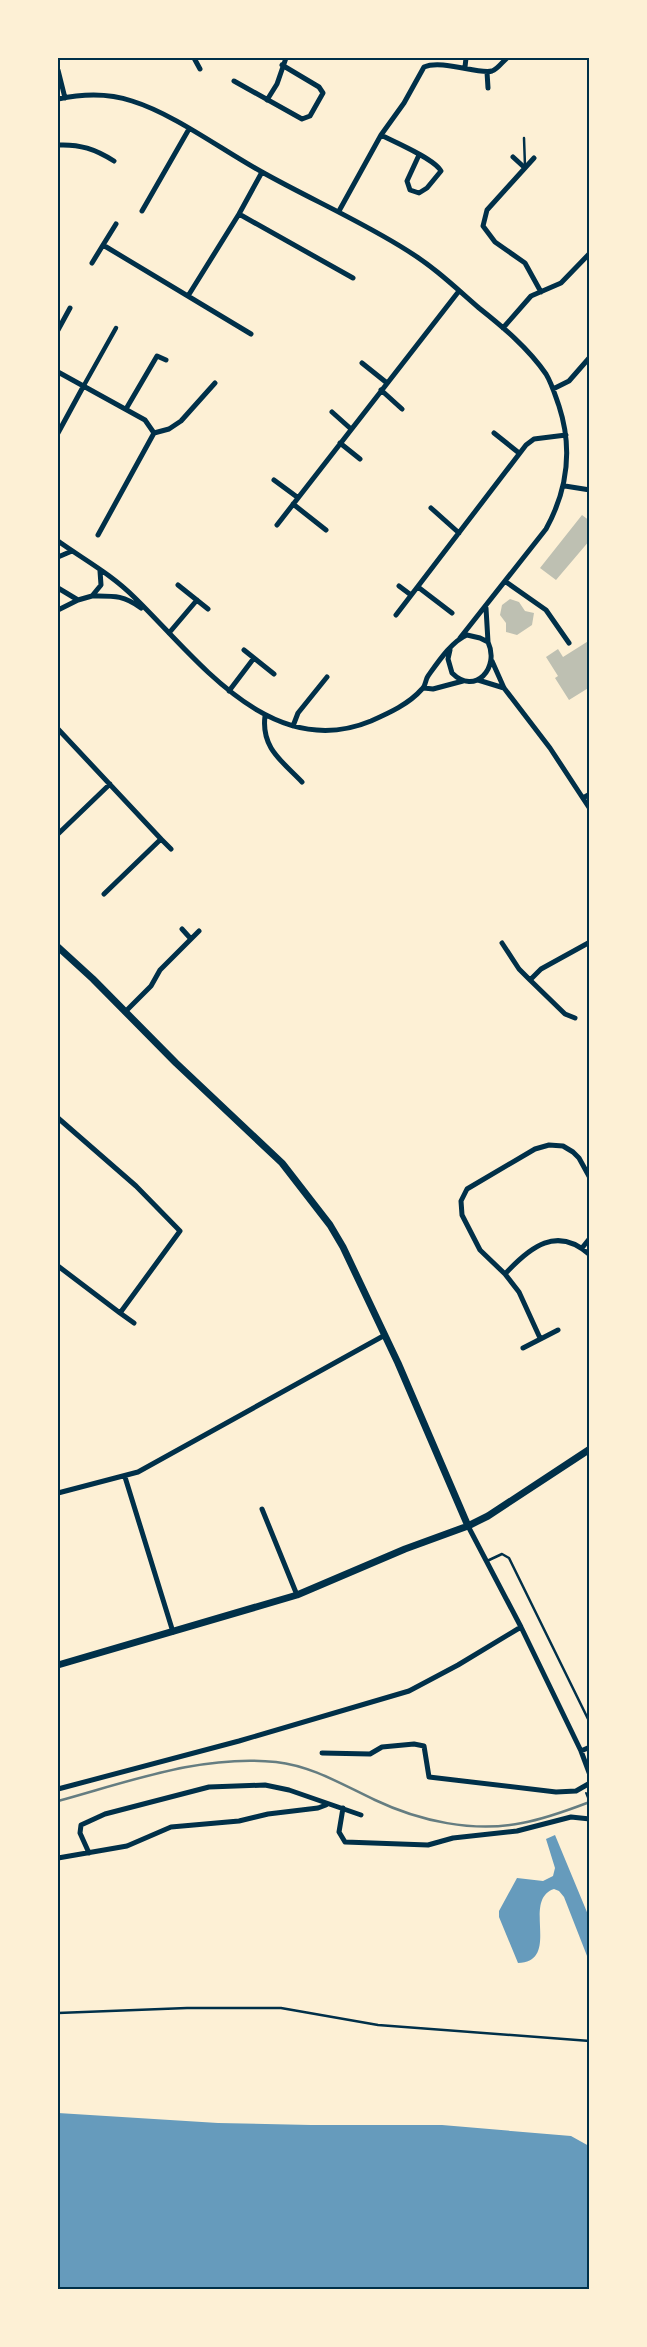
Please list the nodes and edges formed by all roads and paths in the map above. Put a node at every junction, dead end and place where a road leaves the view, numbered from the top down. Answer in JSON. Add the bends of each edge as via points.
{"nodes":[{"id":1,"x":194,"y":58,"type":"edge"},
{"id":2,"x":286,"y":58,"type":"edge"},
{"id":3,"x":466,"y":58,"type":"edge"},
{"id":4,"x":507,"y":58,"type":"edge"},
{"id":5,"x":282,"y":65,"type":"junction"},
{"id":6,"x":464,"y":67,"type":"junction"},
{"id":7,"x":200,"y":69,"type":"dead end"},
{"id":8,"x":58,"y":70,"type":"edge"},
{"id":9,"x":488,"y":72,"type":"junction"},
{"id":10,"x":234,"y":81,"type":"dead end"},
{"id":11,"x":488,"y":88,"type":"dead end"},
{"id":12,"x":65,"y":98,"type":"junction"},
{"id":13,"x":58,"y":99,"type":"edge"},
{"id":14,"x":267,"y":100,"type":"junction"},
{"id":15,"x":189,"y":129,"type":"junction"},
{"id":16,"x":382,"y":135,"type":"junction"},
{"id":17,"x":524,"y":138,"type":"dead end"},
{"id":18,"x":58,"y":145,"type":"edge"},
{"id":19,"x":419,"y":155,"type":"junction"},
{"id":20,"x":513,"y":157,"type":"dead end"},
{"id":21,"x":534,"y":158,"type":"dead end"},
{"id":22,"x":114,"y":160,"type":"dead end"},
{"id":23,"x":525,"y":168,"type":"junction"},
{"id":24,"x":262,"y":172,"type":"junction"},
{"id":25,"x":142,"y":211,"type":"dead end"},
{"id":26,"x":339,"y":211,"type":"junction"},
{"id":27,"x":240,"y":214,"type":"junction"},
{"id":28,"x":116,"y":224,"type":"dead end"},
{"id":29,"x":103,"y":245,"type":"junction"},
{"id":30,"x":590,"y":252,"type":"edge"},
{"id":31,"x":92,"y":263,"type":"dead end"},
{"id":32,"x":353,"y":278,"type":"dead end"},
{"id":33,"x":459,"y":291,"type":"junction"},
{"id":34,"x":541,"y":292,"type":"junction"},
{"id":35,"x":188,"y":296,"type":"junction"},
{"id":36,"x":70,"y":308,"type":"dead end"},
{"id":37,"x":116,"y":328,"type":"dead end"},
{"id":38,"x":502,"y":328,"type":"junction"},
{"id":39,"x":58,"y":330,"type":"edge"},
{"id":40,"x":251,"y":334,"type":"dead end"},
{"id":41,"x":590,"y":357,"type":"edge"},
{"id":42,"x":166,"y":360,"type":"dead end"},
{"id":43,"x":362,"y":363,"type":"dead end"},
{"id":44,"x":58,"y":372,"type":"edge"},
{"id":45,"x":215,"y":383,"type":"dead end"},
{"id":46,"x":387,"y":383,"type":"junction"},
{"id":47,"x":83,"y":387,"type":"junction"},
{"id":48,"x":553,"y":389,"type":"junction"},
{"id":49,"x":381,"y":390,"type":"junction"},
{"id":50,"x":126,"y":409,"type":"junction"},
{"id":51,"x":402,"y":409,"type":"dead end"},
{"id":52,"x":332,"y":412,"type":"dead end"},
{"id":53,"x":351,"y":428,"type":"junction"},
{"id":54,"x":58,"y":433,"type":"edge"},
{"id":55,"x":154,"y":433,"type":"junction"},
{"id":56,"x":494,"y":433,"type":"dead end"},
{"id":57,"x":566,"y":434,"type":"junction"},
{"id":58,"x":340,"y":443,"type":"junction"},
{"id":59,"x":519,"y":453,"type":"junction"},
{"id":60,"x":360,"y":459,"type":"dead end"},
{"id":61,"x":274,"y":480,"type":"dead end"},
{"id":62,"x":565,"y":486,"type":"junction"},
{"id":63,"x":590,"y":490,"type":"edge"},
{"id":64,"x":297,"y":497,"type":"junction"},
{"id":65,"x":292,"y":504,"type":"junction"},
{"id":66,"x":431,"y":508,"type":"dead end"},
{"id":67,"x":277,"y":525,"type":"dead end"},
{"id":68,"x":326,"y":530,"type":"dead end"},
{"id":69,"x":459,"y":533,"type":"junction"},
{"id":70,"x":98,"y":535,"type":"dead end"},
{"id":71,"x":58,"y":541,"type":"edge"},
{"id":72,"x":72,"y":551,"type":"junction"},
{"id":73,"x":58,"y":557,"type":"edge"},
{"id":74,"x":100,"y":570,"type":"junction"},
{"id":75,"x":506,"y":582,"type":"junction"},
{"id":76,"x":178,"y":585,"type":"dead end"},
{"id":77,"x":399,"y":586,"type":"dead end"},
{"id":78,"x":418,"y":587,"type":"junction"},
{"id":79,"x":58,"y":588,"type":"edge"},
{"id":80,"x":411,"y":595,"type":"junction"},
{"id":81,"x":92,"y":596,"type":"junction"},
{"id":82,"x":78,"y":600,"type":"junction"},
{"id":83,"x":197,"y":600,"type":"junction"},
{"id":84,"x":208,"y":608,"type":"dead end"},
{"id":85,"x":486,"y":608,"type":"junction"},
{"id":86,"x":58,"y":610,"type":"edge"},
{"id":87,"x":452,"y":612,"type":"dead end"},
{"id":88,"x":148,"y":613,"type":"junction"},
{"id":89,"x":396,"y":615,"type":"dead end"},
{"id":90,"x":169,"y":633,"type":"junction"},
{"id":91,"x":460,"y":638,"type":"junction"},
{"id":92,"x":488,"y":642,"type":"junction"},
{"id":93,"x":569,"y":643,"type":"dead end"},
{"id":94,"x":244,"y":650,"type":"dead end"},
{"id":95,"x":450,"y":650,"type":"junction"},
{"id":96,"x":254,"y":658,"type":"junction"},
{"id":97,"x":492,"y":661,"type":"junction"},
{"id":98,"x":274,"y":674,"type":"dead end"},
{"id":99,"x":326,"y":677,"type":"dead end"},
{"id":100,"x":478,"y":680,"type":"junction"},
{"id":101,"x":464,"y":681,"type":"junction"},
{"id":102,"x":424,"y":688,"type":"junction"},
{"id":103,"x":504,"y":688,"type":"junction"},
{"id":104,"x":228,"y":691,"type":"junction"},
{"id":105,"x":265,"y":716,"type":"junction"},
{"id":106,"x":293,"y":726,"type":"junction"},
{"id":107,"x":58,"y":729,"type":"edge"},
{"id":108,"x":302,"y":782,"type":"dead end"},
{"id":109,"x":110,"y":784,"type":"junction"},
{"id":110,"x":590,"y":794,"type":"edge"},
{"id":111,"x":582,"y":798,"type":"junction"},
{"id":112,"x":590,"y":809,"type":"edge"},
{"id":113,"x":58,"y":834,"type":"edge"},
{"id":114,"x":161,"y":839,"type":"junction"},
{"id":115,"x":171,"y":849,"type":"dead end"},
{"id":116,"x":104,"y":894,"type":"dead end"},
{"id":117,"x":182,"y":929,"type":"dead end"},
{"id":118,"x":199,"y":931,"type":"dead end"},
{"id":119,"x":191,"y":939,"type":"junction"},
{"id":120,"x":590,"y":942,"type":"edge"},
{"id":121,"x":502,"y":943,"type":"dead end"},
{"id":122,"x":58,"y":947,"type":"edge"},
{"id":123,"x":530,"y":980,"type":"junction"},
{"id":124,"x":125,"y":1012,"type":"junction"},
{"id":125,"x":575,"y":1018,"type":"dead end"},
{"id":126,"x":58,"y":1118,"type":"edge"},
{"id":127,"x":590,"y":1178,"type":"edge"},
{"id":128,"x":590,"y":1238,"type":"edge"},
{"id":129,"x":582,"y":1248,"type":"junction"},
{"id":130,"x":590,"y":1255,"type":"edge"},
{"id":131,"x":58,"y":1266,"type":"edge"},
{"id":132,"x":505,"y":1274,"type":"junction"},
{"id":133,"x":120,"y":1313,"type":"junction"},
{"id":134,"x":134,"y":1323,"type":"dead end"},
{"id":135,"x":558,"y":1330,"type":"dead end"},
{"id":136,"x":385,"y":1335,"type":"junction"},
{"id":137,"x":540,"y":1338,"type":"junction"},
{"id":138,"x":524,"y":1348,"type":"dead end"},
{"id":139,"x":590,"y":1449,"type":"edge"},
{"id":140,"x":125,"y":1477,"type":"junction"},
{"id":141,"x":58,"y":1493,"type":"edge"},
{"id":142,"x":262,"y":1509,"type":"dead end"},
{"id":143,"x":468,"y":1526,"type":"junction"},
{"id":144,"x":487,"y":1561,"type":"junction"},
{"id":145,"x":297,"y":1595,"type":"junction"},
{"id":146,"x":521,"y":1627,"type":"junction"},
{"id":147,"x":173,"y":1632,"type":"junction"},
{"id":148,"x":58,"y":1666,"type":"edge"},
{"id":149,"x":590,"y":1723,"type":"edge"},
{"id":150,"x":590,"y":1747,"type":"edge"},
{"id":151,"x":581,"y":1751,"type":"junction"},
{"id":152,"x":322,"y":1753,"type":"dead end"},
{"id":153,"x":590,"y":1775,"type":"edge"},
{"id":154,"x":590,"y":1783,"type":"edge"},
{"id":155,"x":583,"y":1787,"type":"junction"},
{"id":156,"x":58,"y":1789,"type":"edge"},
{"id":157,"x":590,"y":1803,"type":"edge"},
{"id":158,"x":326,"y":1805,"type":"junction"},
{"id":159,"x":342,"y":1808,"type":"junction"},
{"id":160,"x":361,"y":1815,"type":"dead end"},
{"id":161,"x":590,"y":1819,"type":"edge"},
{"id":162,"x":89,"y":1853,"type":"junction"},
{"id":163,"x":58,"y":1858,"type":"edge"},
{"id":164,"x":58,"y":2013,"type":"edge"},
{"id":165,"x":590,"y":2041,"type":"edge"}],
"edges":[{"from":1,"to":7,"type":"street"},
{"from":2,"to":5,"type":"street"},
{"from":3,"to":6,"type":"street"},
{"from":4,"to":9,"type":"street"},
{"from":5,"to":14,"type":"street","via":[[277,84]]},
{"from":5,"to":14,"type":"street","via":[[319,87],[323,94],[310,116],[302,119]]},
{"from":6,"to":9,"type":"street"},
{"from":6,"to":16,"type":"street","via":[[424,67]]},
{"from":8,"to":12,"type":"street"},
{"from":9,"to":11,"type":"street"},
{"from":10,"to":14,"type":"street"},
{"from":12,"to":13,"type":"street"},
{"from":12,"to":15,"type":"street","via":[[101,95],[133,101]]},
{"from":15,"to":24,"type":"street"},
{"from":15,"to":25,"type":"street"},
{"from":16,"to":19,"type":"street"},
{"from":16,"to":26,"type":"street"},
{"from":17,"to":23,"type":"lane"},
{"from":18,"to":22,"type":"street","via":[[91,148]]},
{"from":19,"to":19,"type":"street","via":[[407,181],[410,190],[419,193],[441,172]]},
{"from":20,"to":23,"type":"street"},
{"from":21,"to":23,"type":"street"},
{"from":23,"to":34,"type":"street","via":[[487,210],[483,226],[495,242],[525,264]]},
{"from":24,"to":26,"type":"street"},
{"from":24,"to":27,"type":"street"},
{"from":26,"to":33,"type":"street","via":[[409,251]]},
{"from":27,"to":32,"type":"street"},
{"from":27,"to":35,"type":"street"},
{"from":28,"to":29,"type":"street"},
{"from":29,"to":31,"type":"street"},
{"from":29,"to":35,"type":"street"},
{"from":30,"to":34,"type":"street","via":[[561,283]]},
{"from":33,"to":38,"type":"street"},
{"from":33,"to":46,"type":"street"},
{"from":34,"to":38,"type":"street","via":[[531,296]]},
{"from":35,"to":40,"type":"street"},
{"from":36,"to":39,"type":"street"},
{"from":37,"to":47,"type":"street"},
{"from":38,"to":48,"type":"street","via":[[528,352]]},
{"from":41,"to":48,"type":"street","via":[[569,381]]},
{"from":42,"to":50,"type":"street","via":[[156,356]]},
{"from":43,"to":46,"type":"street"},
{"from":44,"to":47,"type":"street"},
{"from":45,"to":55,"type":"street","via":[[180,421],[169,429]]},
{"from":46,"to":49,"type":"street"},
{"from":47,"to":50,"type":"street"},
{"from":47,"to":54,"type":"street"},
{"from":48,"to":57,"type":"street"},
{"from":49,"to":51,"type":"street"},
{"from":49,"to":53,"type":"street"},
{"from":50,"to":55,"type":"street","via":[[145,420]]},
{"from":52,"to":53,"type":"street"},
{"from":53,"to":58,"type":"street"},
{"from":55,"to":70,"type":"street"},
{"from":56,"to":59,"type":"street"},
{"from":57,"to":59,"type":"street","via":[[534,439]]},
{"from":57,"to":62,"type":"street"},
{"from":58,"to":60,"type":"street"},
{"from":58,"to":64,"type":"street"},
{"from":59,"to":69,"type":"street"},
{"from":61,"to":64,"type":"street"},
{"from":62,"to":63,"type":"street"},
{"from":62,"to":75,"type":"street","via":[[546,529]]},
{"from":64,"to":65,"type":"street"},
{"from":65,"to":67,"type":"street"},
{"from":65,"to":68,"type":"street"},
{"from":66,"to":69,"type":"street"},
{"from":69,"to":78,"type":"street"},
{"from":71,"to":72,"type":"street"},
{"from":72,"to":73,"type":"street"},
{"from":72,"to":74,"type":"street"},
{"from":74,"to":81,"type":"street","via":[[100,585]]},
{"from":74,"to":88,"type":"street"},
{"from":75,"to":85,"type":"street"},
{"from":75,"to":93,"type":"street","via":[[546,610]]},
{"from":76,"to":83,"type":"street"},
{"from":77,"to":80,"type":"street"},
{"from":78,"to":80,"type":"street"},
{"from":78,"to":87,"type":"street"},
{"from":79,"to":82,"type":"street"},
{"from":80,"to":89,"type":"street"},
{"from":81,"to":82,"type":"street"},
{"from":81,"to":88,"type":"street","via":[[118,596]]},
{"from":82,"to":86,"type":"street"},
{"from":83,"to":84,"type":"street"},
{"from":83,"to":90,"type":"street"},
{"from":85,"to":91,"type":"street"},
{"from":85,"to":92,"type":"street"},
{"from":88,"to":90,"type":"street"},
{"from":90,"to":104,"type":"street"},
{"from":91,"to":92,"type":"street","via":[[474,636]]},
{"from":91,"to":95,"type":"street"},
{"from":92,"to":97,"type":"street"},
{"from":94,"to":96,"type":"street"},
{"from":95,"to":101,"type":"street","via":[[448,659],[452,673]]},
{"from":95,"to":102,"type":"street","via":[[427,678]]},
{"from":96,"to":98,"type":"street"},
{"from":96,"to":104,"type":"street"},
{"from":97,"to":100,"type":"street"},
{"from":97,"to":103,"type":"street"},
{"from":99,"to":106,"type":"street","via":[[298,714]]},
{"from":100,"to":101,"type":"street"},
{"from":100,"to":103,"type":"street"},
{"from":101,"to":102,"type":"street","via":[[433,689]]},
{"from":102,"to":106,"type":"street","via":[[393,711],[369,722],[329,729]]},
{"from":103,"to":111,"type":"street","via":[[546,742]]},
{"from":104,"to":105,"type":"street"},
{"from":105,"to":106,"type":"street"},
{"from":105,"to":108,"type":"street","via":[[263,730],[269,747]]},
{"from":107,"to":109,"type":"street"},
{"from":109,"to":113,"type":"street"},
{"from":109,"to":114,"type":"street"},
{"from":110,"to":111,"type":"street"},
{"from":111,"to":112,"type":"street"},
{"from":114,"to":115,"type":"street"},
{"from":114,"to":116,"type":"street"},
{"from":117,"to":119,"type":"street"},
{"from":118,"to":119,"type":"street"},
{"from":119,"to":124,"type":"street"},
{"from":120,"to":123,"type":"street","via":[[541,970]]},
{"from":121,"to":123,"type":"street"},
{"from":122,"to":124,"type":"street"},
{"from":123,"to":125,"type":"street","via":[[565,1014]]},
{"from":124,"to":136,"type":"street","via":[[294,1176],[339,1241]]},
{"from":126,"to":133,"type":"street","via":[[136,1186],[180,1232]]},
{"from":127,"to":132,"type":"street","via":[[573,1152],[563,1146],[549,1145],[536,1149],[467,1189],[461,1201],[462,1215],[480,1250]]},
{"from":128,"to":129,"type":"street"},
{"from":129,"to":130,"type":"street"},
{"from":129,"to":132,"type":"street","via":[[567,1240],[548,1241],[524,1256]]},
{"from":131,"to":133,"type":"street"},
{"from":132,"to":137,"type":"street","via":[[519,1292]]},
{"from":133,"to":134,"type":"street"},
{"from":135,"to":137,"type":"street"},
{"from":136,"to":140,"type":"street"},
{"from":136,"to":143,"type":"street"},
{"from":137,"to":138,"type":"street"},
{"from":139,"to":143,"type":"street"},
{"from":140,"to":141,"type":"street"},
{"from":140,"to":147,"type":"street"},
{"from":142,"to":145,"type":"street"},
{"from":143,"to":144,"type":"street"},
{"from":143,"to":145,"type":"street"},
{"from":144,"to":146,"type":"street"},
{"from":144,"to":149,"type":"lane","via":[[502,1554],[510,1558]]},
{"from":145,"to":147,"type":"street"},
{"from":146,"to":151,"type":"street"},
{"from":146,"to":156,"type":"street","via":[[409,1691]]},
{"from":147,"to":148,"type":"street"},
{"from":150,"to":151,"type":"street"},
{"from":151,"to":153,"type":"street"},
{"from":152,"to":155,"type":"street","via":[[370,1754],[382,1747],[414,1744],[424,1746],[429,1777],[556,1792],[576,1791]]},
{"from":154,"to":155,"type":"street"},
{"from":155,"to":157,"type":"path"},
{"from":158,"to":159,"type":"street"},
{"from":158,"to":162,"type":"street","via":[[239,1821],[171,1826],[127,1846]]},
{"from":158,"to":162,"type":"street","via":[[289,1790],[265,1785],[209,1787],[106,1814],[81,1825],[80,1833]]},
{"from":159,"to":160,"type":"street"},
{"from":159,"to":161,"type":"street","via":[[340,1832],[345,1842],[428,1846],[453,1838],[517,1831],[572,1817]]},
{"from":162,"to":163,"type":"street"},
{"from":164,"to":165,"type":"lane","via":[[281,2008],[378,2025]]}]}
